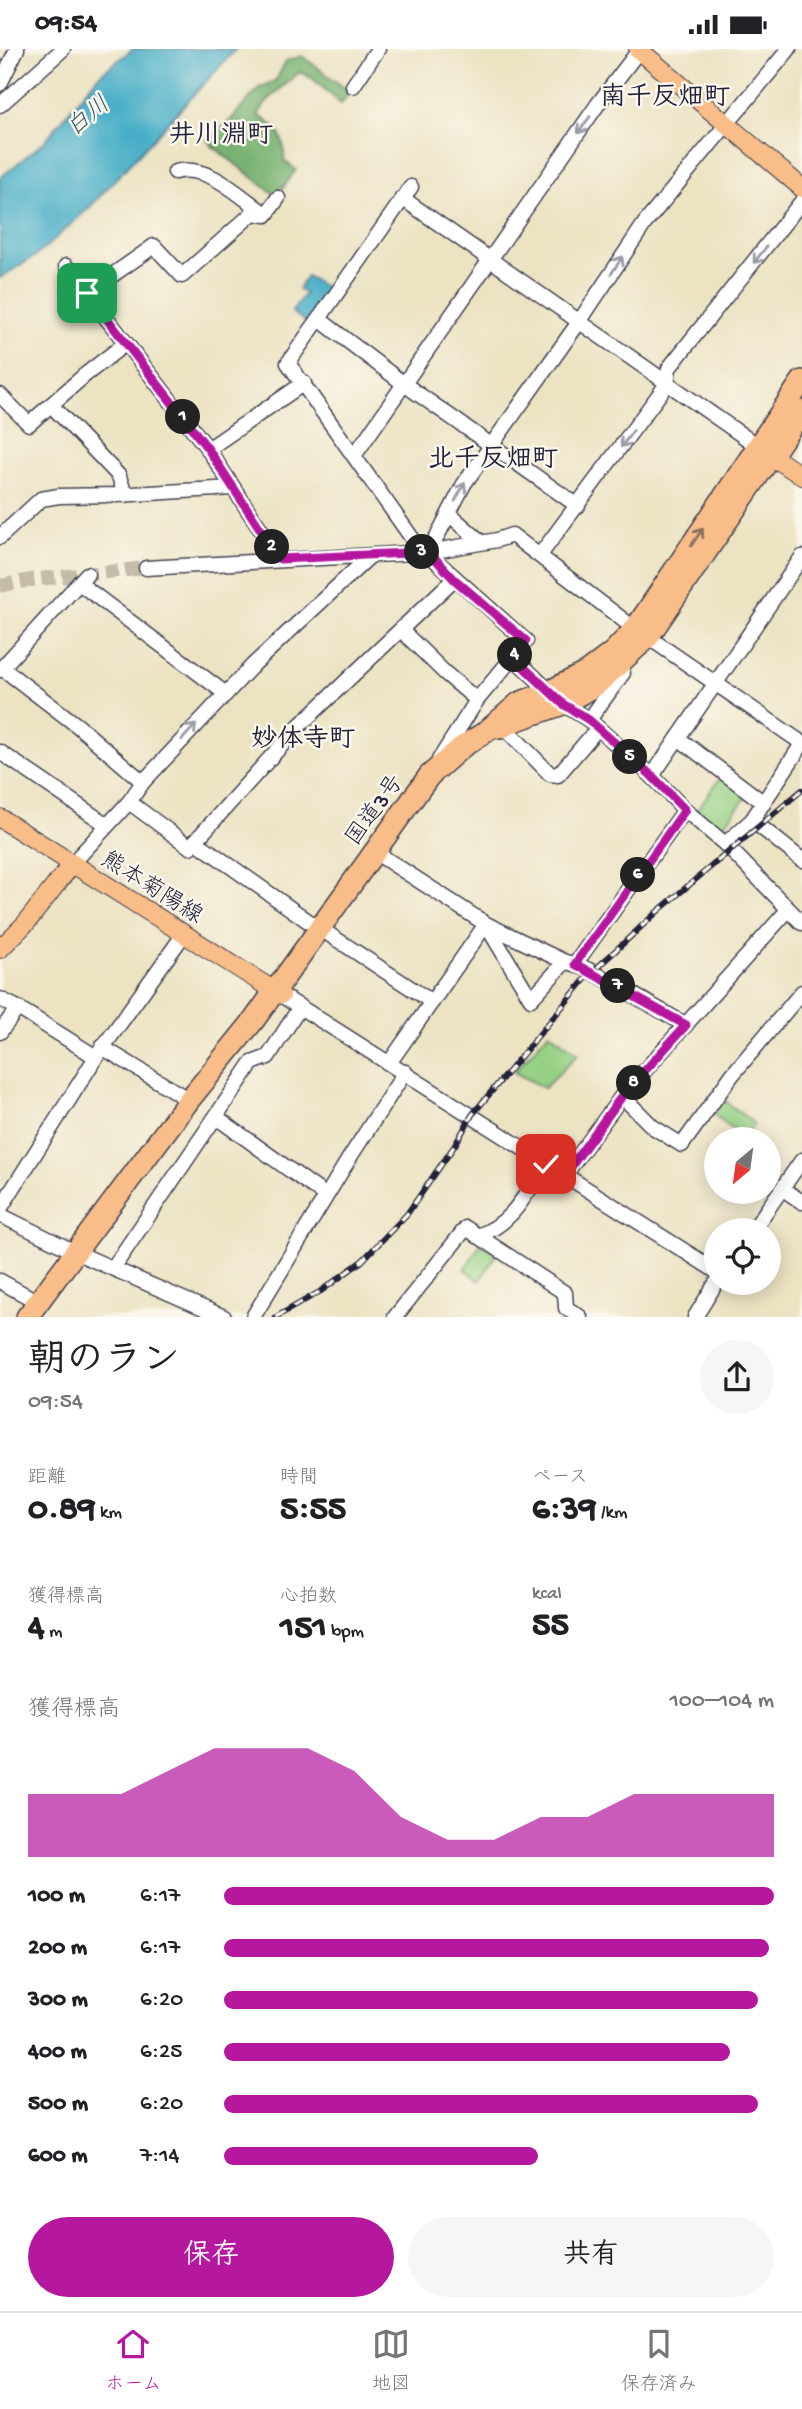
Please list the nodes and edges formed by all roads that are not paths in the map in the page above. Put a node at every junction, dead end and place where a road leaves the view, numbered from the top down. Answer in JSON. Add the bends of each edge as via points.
{"nodes":[{"id":1,"x":17,"y":49,"type":"edge"},
{"id":2,"x":63,"y":49,"type":"edge"},
{"id":3,"x":378,"y":49,"type":"edge"},
{"id":4,"x":639,"y":49,"type":"edge"},
{"id":5,"x":789,"y":49,"type":"edge"},
{"id":6,"x":0,"y":84,"type":"edge"},
{"id":7,"x":353,"y":86,"type":"dead end"},
{"id":8,"x":0,"y":105,"type":"edge"},
{"id":9,"x":727,"y":125,"type":"junction"},
{"id":10,"x":175,"y":172,"type":"dead end"},
{"id":11,"x":802,"y":188,"type":"edge"},
{"id":12,"x":278,"y":198,"type":"dead end"},
{"id":13,"x":802,"y":201,"type":"edge"},
{"id":14,"x":266,"y":215,"type":"junction"},
{"id":15,"x":490,"y":260,"type":"junction"},
{"id":16,"x":66,"y":266,"type":"dead end"},
{"id":17,"x":87,"y":293,"type":"junction"},
{"id":18,"x":319,"y":319,"type":"junction"},
{"id":19,"x":579,"y":322,"type":"junction"},
{"id":20,"x":126,"y":343,"type":"junction"},
{"id":21,"x":802,"y":381,"type":"edge"},
{"id":22,"x":304,"y":383,"type":"junction"},
{"id":23,"x":404,"y":384,"type":"junction"},
{"id":24,"x":667,"y":384,"type":"junction"},
{"id":25,"x":0,"y":395,"type":"edge"},
{"id":26,"x":52,"y":406,"type":"junction"},
{"id":27,"x":802,"y":411,"type":"edge"},
{"id":28,"x":491,"y":445,"type":"junction"},
{"id":29,"x":208,"y":449,"type":"junction"},
{"id":30,"x":765,"y":451,"type":"junction"},
{"id":31,"x":354,"y":456,"type":"junction"},
{"id":32,"x":802,"y":476,"type":"edge"},
{"id":33,"x":233,"y":488,"type":"junction"},
{"id":34,"x":125,"y":495,"type":"junction"},
{"id":35,"x":578,"y":506,"type":"junction"},
{"id":36,"x":449,"y":514,"type":"junction"},
{"id":37,"x":0,"y":537,"type":"edge"},
{"id":38,"x":481,"y":542,"type":"junction"},
{"id":39,"x":429,"y":552,"type":"junction"},
{"id":40,"x":540,"y":555,"type":"junction"},
{"id":41,"x":370,"y":556,"type":"junction"},
{"id":42,"x":802,"y":557,"type":"edge"},
{"id":43,"x":280,"y":559,"type":"junction"},
{"id":44,"x":146,"y":568,"type":"tunnel mouth"},
{"id":45,"x":454,"y":579,"type":"junction"},
{"id":46,"x":401,"y":630,"type":"junction"},
{"id":47,"x":641,"y":633,"type":"junction"},
{"id":48,"x":513,"y":657,"type":"junction"},
{"id":49,"x":621,"y":663,"type":"junction"},
{"id":50,"x":1,"y":669,"type":"edge"},
{"id":51,"x":715,"y":685,"type":"junction"},
{"id":52,"x":226,"y":694,"type":"junction"},
{"id":53,"x":556,"y":697,"type":"junction"},
{"id":54,"x":477,"y":700,"type":"junction"},
{"id":55,"x":594,"y":724,"type":"junction"},
{"id":56,"x":504,"y":727,"type":"junction"},
{"id":57,"x":678,"y":738,"type":"junction"},
{"id":58,"x":802,"y":743,"type":"edge"},
{"id":59,"x":0,"y":752,"type":"edge"},
{"id":60,"x":429,"y":776,"type":"junction"},
{"id":61,"x":652,"y":776,"type":"junction"},
{"id":62,"x":143,"y":782,"type":"junction"},
{"id":63,"x":129,"y":801,"type":"junction"},
{"id":64,"x":764,"y":803,"type":"junction"},
{"id":65,"x":685,"y":810,"type":"junction"},
{"id":66,"x":0,"y":818,"type":"edge"},
{"id":67,"x":752,"y":820,"type":"junction"},
{"id":68,"x":107,"y":825,"type":"junction"},
{"id":69,"x":195,"y":841,"type":"junction"},
{"id":70,"x":725,"y":844,"type":"junction"},
{"id":71,"x":381,"y":856,"type":"junction"},
{"id":72,"x":802,"y":859,"type":"edge"},
{"id":73,"x":72,"y":864,"type":"junction"},
{"id":74,"x":788,"y":910,"type":"junction"},
{"id":75,"x":802,"y":923,"type":"edge"},
{"id":76,"x":486,"y":924,"type":"junction"},
{"id":77,"x":323,"y":930,"type":"junction"},
{"id":78,"x":184,"y":934,"type":"junction"},
{"id":79,"x":0,"y":949,"type":"edge"},
{"id":80,"x":570,"y":963,"type":"junction"},
{"id":81,"x":802,"y":992,"type":"edge"},
{"id":82,"x":277,"y":993,"type":"junction"},
{"id":83,"x":0,"y":999,"type":"edge"},
{"id":84,"x":432,"y":1002,"type":"junction"},
{"id":85,"x":300,"y":1007,"type":"junction"},
{"id":86,"x":18,"y":1008,"type":"junction"},
{"id":87,"x":686,"y":1025,"type":"junction"},
{"id":88,"x":0,"y":1032,"type":"edge"},
{"id":89,"x":99,"y":1052,"type":"junction"},
{"id":90,"x":390,"y":1062,"type":"junction"},
{"id":91,"x":405,"y":1072,"type":"junction"},
{"id":92,"x":622,"y":1096,"type":"junction"},
{"id":93,"x":189,"y":1100,"type":"junction"},
{"id":94,"x":216,"y":1117,"type":"junction"},
{"id":95,"x":802,"y":1160,"type":"edge"},
{"id":96,"x":546,"y":1164,"type":"junction"},
{"id":97,"x":564,"y":1176,"type":"junction"},
{"id":98,"x":783,"y":1189,"type":"junction"},
{"id":99,"x":326,"y":1196,"type":"junction"},
{"id":100,"x":802,"y":1202,"type":"edge"},
{"id":101,"x":0,"y":1212,"type":"edge"},
{"id":102,"x":762,"y":1218,"type":"edge"},
{"id":103,"x":477,"y":1236,"type":"junction"},
{"id":104,"x":80,"y":1254,"type":"junction"},
{"id":105,"x":704,"y":1264,"type":"edge"},
{"id":106,"x":114,"y":1268,"type":"junction"},
{"id":107,"x":0,"y":1282,"type":"edge"},
{"id":108,"x":709,"y":1295,"type":"edge"},
{"id":109,"x":35,"y":1312,"type":"edge"},
{"id":110,"x":224,"y":1317,"type":"edge"},
{"id":111,"x":253,"y":1317,"type":"edge"},
{"id":112,"x":395,"y":1317,"type":"edge"},
{"id":113,"x":580,"y":1317,"type":"edge"},
{"id":114,"x":695,"y":1317,"type":"edge"}],
"edges":[{"from":1,"to":6,"type":"street"},
{"from":2,"to":8,"type":"street"},
{"from":3,"to":7,"type":"street"},
{"from":4,"to":9,"type":"main road"},
{"from":4,"to":15,"type":"street","one_way":true},
{"from":5,"to":9,"type":"street"},
{"from":9,"to":11,"type":"main road"},
{"from":19,"to":9,"type":"street","one_way":true,"via":[[645,223]]},
{"from":10,"to":14,"type":"street","via":[[188,169],[215,179]]},
{"from":12,"to":14,"type":"street"},
{"from":13,"to":24,"type":"street","one_way":true,"via":[[669,368]]},
{"from":14,"to":17,"type":"street","via":[[253,213],[182,276],[154,246]]},
{"from":15,"to":18,"type":"street","via":[[407,193]]},
{"from":15,"to":19,"type":"street"},
{"from":15,"to":23,"type":"street"},
{"from":16,"to":17,"type":"street"},
{"from":17,"to":20,"type":"street"},
{"from":18,"to":22,"type":"street","via":[[288,363]]},
{"from":18,"to":23,"type":"street"},
{"from":19,"to":24,"type":"street"},
{"from":19,"to":28,"type":"street"},
{"from":20,"to":26,"type":"street"},
{"from":20,"to":29,"type":"street"},
{"from":21,"to":30,"type":"highway","name":"国道3号"},
{"from":22,"to":29,"type":"street"},
{"from":22,"to":31,"type":"street"},
{"from":23,"to":28,"type":"street"},
{"from":23,"to":31,"type":"street"},
{"from":24,"to":30,"type":"street"},
{"from":24,"to":35,"type":"street","one_way":true},
{"from":25,"to":26,"type":"street","via":[[29,424]]},
{"from":26,"to":34,"type":"street","via":[[119,476]]},
{"from":27,"to":30,"type":"highway","name":"国道3号"},
{"from":28,"to":35,"type":"street"},
{"from":36,"to":28,"type":"street","one_way":true},
{"from":29,"to":33,"type":"street"},
{"from":30,"to":32,"type":"main road"},
{"from":30,"to":47,"type":"highway","name":"国道3号"},
{"from":31,"to":39,"type":"street","via":[[414,541]]},
{"from":33,"to":34,"type":"street"},
{"from":33,"to":43,"type":"street"},
{"from":34,"to":37,"type":"street","via":[[41,499]]},
{"from":35,"to":40,"type":"street"},
{"from":36,"to":38,"type":"street"},
{"from":36,"to":39,"type":"street"},
{"from":38,"to":39,"type":"street"},
{"from":38,"to":40,"type":"street","via":[[512,535]]},
{"from":39,"to":41,"type":"street"},
{"from":39,"to":45,"type":"street"},
{"from":40,"to":47,"type":"street"},
{"from":41,"to":43,"type":"street"},
{"from":41,"to":52,"type":"street"},
{"from":42,"to":51,"type":"street"},
{"from":43,"to":44,"type":"street"},
{"from":45,"to":46,"type":"street"},
{"from":45,"to":48,"type":"street","via":[[526,641]]},
{"from":46,"to":54,"type":"street"},
{"from":46,"to":69,"type":"street","via":[[299,726]]},
{"from":47,"to":49,"type":"highway","name":"国道3号"},
{"from":47,"to":51,"type":"street"},
{"from":47,"to":53,"type":"highway","name":"国道3号"},
{"from":48,"to":53,"type":"street"},
{"from":48,"to":54,"type":"street"},
{"from":49,"to":53,"type":"highway","name":"国道3号","via":[[596,685]]},
{"from":49,"to":55,"type":"street","via":[[622,673]]},
{"from":50,"to":52,"type":"street","via":[[83,578]]},
{"from":50,"to":62,"type":"street"},
{"from":51,"to":57,"type":"street"},
{"from":51,"to":58,"type":"street"},
{"from":62,"to":52,"type":"street","one_way":true},
{"from":53,"to":55,"type":"street"},
{"from":53,"to":56,"type":"highway","name":"国道3号"},
{"from":53,"to":60,"type":"highway","name":"国道3号","via":[[519,703]]},
{"from":54,"to":60,"type":"street"},
{"from":55,"to":56,"type":"street","via":[[558,775],[550,773]]},
{"from":55,"to":61,"type":"street"},
{"from":56,"to":71,"type":"highway","name":"国道3号","via":[[452,764]]},
{"from":57,"to":61,"type":"street"},
{"from":57,"to":64,"type":"street"},
{"from":58,"to":64,"type":"street"},
{"from":59,"to":68,"type":"street"},
{"from":60,"to":77,"type":"highway","name":"国道3号"},
{"from":61,"to":65,"type":"street"},
{"from":62,"to":63,"type":"street"},
{"from":63,"to":68,"type":"street"},
{"from":63,"to":69,"type":"street","via":[[190,847]]},
{"from":64,"to":67,"type":"street"},
{"from":65,"to":70,"type":"street"},
{"from":65,"to":80,"type":"street"},
{"from":66,"to":73,"type":"main road","name":"熊本菊陽線"},
{"from":67,"to":70,"type":"street"},
{"from":67,"to":72,"type":"street"},
{"from":68,"to":73,"type":"street"},
{"from":69,"to":77,"type":"street"},
{"from":70,"to":74,"type":"street"},
{"from":71,"to":76,"type":"street"},
{"from":71,"to":77,"type":"highway","name":"国道3号"},
{"from":73,"to":78,"type":"main road","name":"熊本菊陽線"},
{"from":73,"to":79,"type":"main road"},
{"from":74,"to":75,"type":"street"},
{"from":74,"to":87,"type":"street"},
{"from":76,"to":80,"type":"street"},
{"from":76,"to":80,"type":"street","via":[[531,999]]},
{"from":76,"to":84,"type":"street"},
{"from":77,"to":82,"type":"highway","name":"国道3号"},
{"from":77,"to":84,"type":"street"},
{"from":78,"to":82,"type":"main road","name":"熊本菊陽線"},
{"from":78,"to":89,"type":"street"},
{"from":80,"to":87,"type":"street"},
{"from":81,"to":92,"type":"street","via":[[732,1075],[682,1145],[653,1127]]},
{"from":82,"to":85,"type":"street"},
{"from":82,"to":93,"type":"highway","name":"国道3号"},
{"from":82,"to":104,"type":"highway","name":"国道3号"},
{"from":83,"to":86,"type":"street"},
{"from":84,"to":90,"type":"street"},
{"from":85,"to":90,"type":"street"},
{"from":85,"to":94,"type":"street","via":[[268,1056],[252,1063]]},
{"from":86,"to":88,"type":"street"},
{"from":86,"to":89,"type":"street"},
{"from":87,"to":92,"type":"street"},
{"from":89,"to":93,"type":"street"},
{"from":89,"to":101,"type":"street"},
{"from":90,"to":91,"type":"street"},
{"from":91,"to":96,"type":"street"},
{"from":91,"to":99,"type":"street"},
{"from":92,"to":97,"type":"street"},
{"from":93,"to":104,"type":"highway","name":"国道3号"},
{"from":94,"to":99,"type":"street"},
{"from":94,"to":106,"type":"street"},
{"from":95,"to":98,"type":"street"},
{"from":96,"to":97,"type":"street"},
{"from":96,"to":103,"type":"street","via":[[511,1217]]},
{"from":97,"to":105,"type":"street"},
{"from":98,"to":100,"type":"street"},
{"from":98,"to":102,"type":"street"},
{"from":99,"to":111,"type":"street"},
{"from":101,"to":104,"type":"street"},
{"from":103,"to":112,"type":"street","via":[[466,1228]]},
{"from":103,"to":113,"type":"street","via":[[565,1293],[566,1308]]},
{"from":104,"to":106,"type":"street"},
{"from":104,"to":109,"type":"highway","name":"国道3号"},
{"from":106,"to":110,"type":"street"},
{"from":107,"to":109,"type":"street"},
{"from":108,"to":114,"type":"street"}]}
